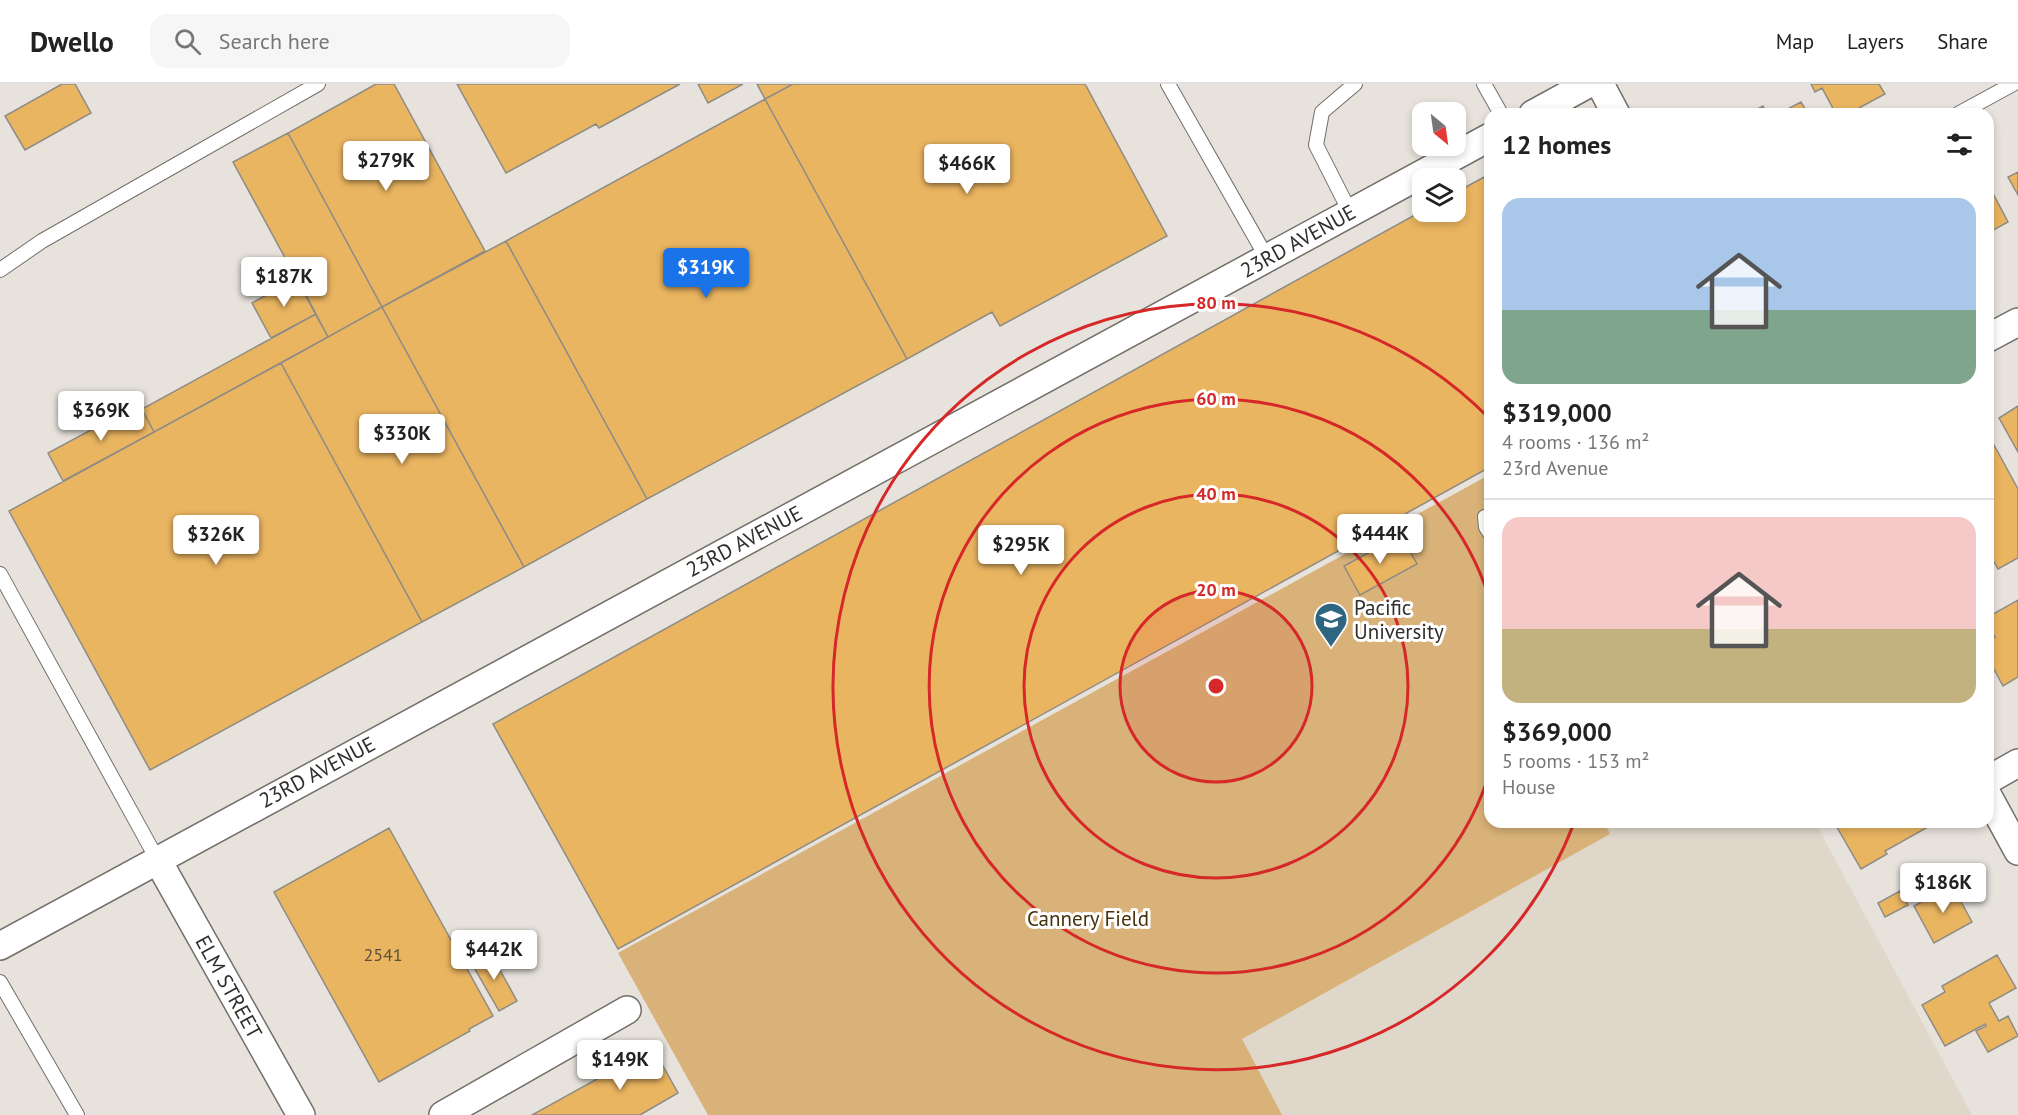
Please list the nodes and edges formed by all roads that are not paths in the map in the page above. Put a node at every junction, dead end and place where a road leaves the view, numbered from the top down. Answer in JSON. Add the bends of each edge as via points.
{"nodes":[{"id":1,"x":318,"y":84,"type":"edge"},
{"id":2,"x":1168,"y":84,"type":"edge"},
{"id":3,"x":1355,"y":84,"type":"edge"},
{"id":4,"x":1484,"y":84,"type":"edge"},
{"id":5,"x":1588,"y":84,"type":"edge"},
{"id":6,"x":1600,"y":84,"type":"edge"},
{"id":7,"x":2013,"y":84,"type":"edge"},
{"id":8,"x":1498,"y":108,"type":"edge"},
{"id":9,"x":1544,"y":108,"type":"edge"},
{"id":10,"x":1613,"y":108,"type":"edge"},
{"id":11,"x":1969,"y":108,"type":"edge"},
{"id":12,"x":1484,"y":140,"type":"edge"},
{"id":13,"x":1350,"y":213,"type":"junction"},
{"id":14,"x":1267,"y":258,"type":"junction"},
{"id":15,"x":0,"y":270,"type":"edge"},
{"id":16,"x":2018,"y":322,"type":"edge"},
{"id":17,"x":1994,"y":335,"type":"edge"},
{"id":18,"x":0,"y":574,"type":"edge"},
{"id":19,"x":2018,"y":763,"type":"edge"},
{"id":20,"x":1994,"y":777,"type":"edge"},
{"id":21,"x":1994,"y":807,"type":"edge"},
{"id":22,"x":2018,"y":851,"type":"edge"},
{"id":23,"x":157,"y":859,"type":"junction"},
{"id":24,"x":0,"y":946,"type":"edge"},
{"id":25,"x":0,"y":982,"type":"edge"},
{"id":26,"x":627,"y":1010,"type":"dead end"},
{"id":27,"x":77,"y":1115,"type":"edge"},
{"id":28,"x":300,"y":1115,"type":"edge"},
{"id":29,"x":443,"y":1115,"type":"edge"}],
"edges":[{"from":1,"to":15,"type":"lane","via":[[42,241]]},
{"from":2,"to":14,"type":"lane"},
{"from":3,"to":13,"type":"lane","via":[[1322,112],[1316,145]]},
{"from":4,"to":8,"type":"lane"},
{"from":5,"to":9,"type":"street"},
{"from":6,"to":10,"type":"street"},
{"from":7,"to":11,"type":"lane"},
{"from":12,"to":13,"type":"street","name":"23RD AVENUE"},
{"from":13,"to":14,"type":"street","name":"23RD AVENUE"},
{"from":14,"to":23,"type":"street","name":"23RD AVENUE"},
{"from":16,"to":17,"type":"street"},
{"from":18,"to":23,"type":"lane"},
{"from":19,"to":20,"type":"street"},
{"from":21,"to":22,"type":"street"},
{"from":23,"to":24,"type":"street","name":"23RD AVENUE"},
{"from":23,"to":28,"type":"street","name":"ELM STREET"},
{"from":25,"to":27,"type":"lane"},
{"from":26,"to":29,"type":"street"}]}
